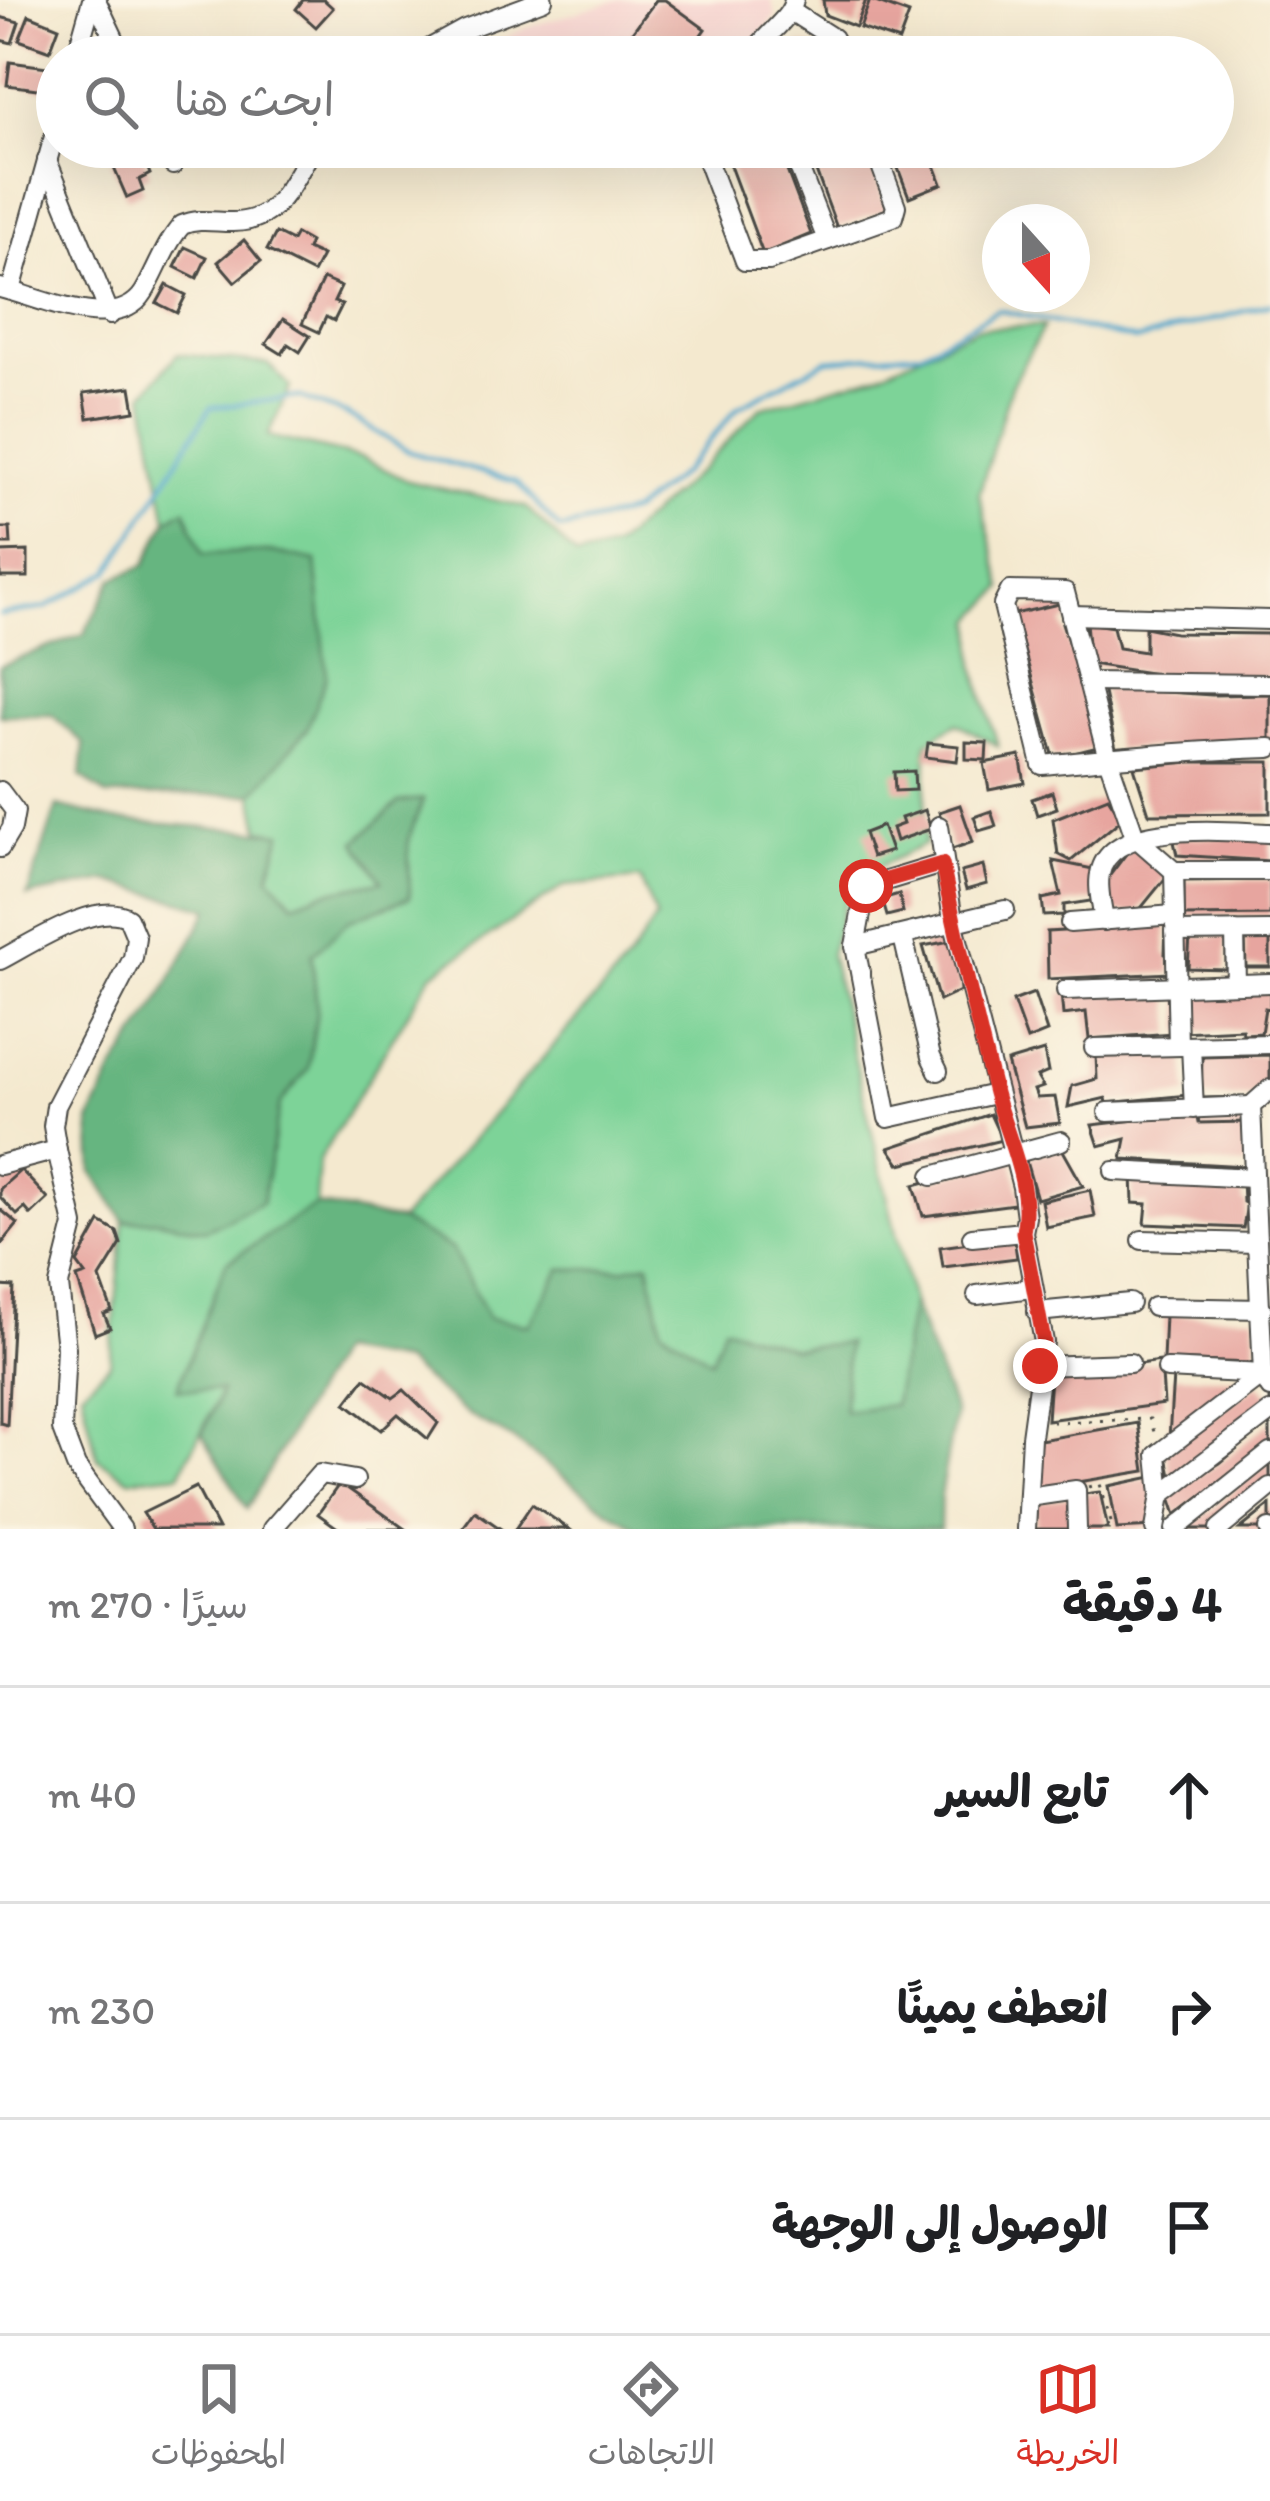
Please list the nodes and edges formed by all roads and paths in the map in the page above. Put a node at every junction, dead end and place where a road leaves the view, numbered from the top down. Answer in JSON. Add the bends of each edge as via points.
{"nodes":[{"id":1,"x":94,"y":0,"type":"edge"},
{"id":2,"x":542,"y":0,"type":"edge"},
{"id":3,"x":793,"y":6,"type":"edge"},
{"id":4,"x":83,"y":36,"type":"edge"},
{"id":5,"x":112,"y":36,"type":"edge"},
{"id":6,"x":452,"y":36,"type":"edge"},
{"id":7,"x":764,"y":36,"type":"edge"},
{"id":8,"x":830,"y":36,"type":"edge"},
{"id":9,"x":44,"y":168,"type":"edge"},
{"id":10,"x":50,"y":168,"type":"edge"},
{"id":11,"x":302,"y":168,"type":"edge"},
{"id":12,"x":710,"y":168,"type":"edge"},
{"id":13,"x":799,"y":168,"type":"edge"},
{"id":14,"x":882,"y":168,"type":"edge"},
{"id":15,"x":827,"y":240,"type":"junction"},
{"id":16,"x":6,"y":289,"type":"edge"},
{"id":17,"x":110,"y":315,"type":"junction"},
{"id":18,"x":1071,"y":615,"type":"junction"},
{"id":19,"x":1270,"y":620,"type":"edge"},
{"id":20,"x":1088,"y":682,"type":"junction"},
{"id":21,"x":1270,"y":684,"type":"edge"},
{"id":22,"x":1270,"y":748,"type":"edge"},
{"id":23,"x":1108,"y":759,"type":"junction"},
{"id":24,"x":0,"y":791,"type":"edge"},
{"id":25,"x":939,"y":826,"type":"dead end"},
{"id":26,"x":1270,"y":832,"type":"edge"},
{"id":27,"x":1135,"y":837,"type":"junction"},
{"id":28,"x":0,"y":848,"type":"edge"},
{"id":29,"x":942,"y":864,"type":"junction"},
{"id":30,"x":1174,"y":871,"type":"junction"},
{"id":31,"x":1270,"y":871,"type":"edge"},
{"id":32,"x":1005,"y":910,"type":"dead end"},
{"id":33,"x":953,"y":921,"type":"junction"},
{"id":34,"x":1104,"y":921,"type":"junction"},
{"id":35,"x":1070,"y":923,"type":"dead end"},
{"id":36,"x":1174,"y":923,"type":"junction"},
{"id":37,"x":1235,"y":932,"type":"junction"},
{"id":38,"x":1270,"y":932,"type":"edge"},
{"id":39,"x":903,"y":937,"type":"junction"},
{"id":40,"x":855,"y":946,"type":"junction"},
{"id":41,"x":0,"y":960,"type":"edge"},
{"id":42,"x":1270,"y":983,"type":"edge"},
{"id":43,"x":1236,"y":984,"type":"junction"},
{"id":44,"x":1176,"y":985,"type":"junction"},
{"id":45,"x":1066,"y":990,"type":"dead end"},
{"id":46,"x":1270,"y":1043,"type":"edge"},
{"id":47,"x":1184,"y":1046,"type":"junction"},
{"id":48,"x":1094,"y":1048,"type":"dead end"},
{"id":49,"x":938,"y":1071,"type":"dead end"},
{"id":50,"x":1270,"y":1088,"type":"edge"},
{"id":51,"x":995,"y":1094,"type":"junction"},
{"id":52,"x":1251,"y":1106,"type":"junction"},
{"id":53,"x":1194,"y":1108,"type":"junction"},
{"id":54,"x":1108,"y":1112,"type":"dead end"},
{"id":55,"x":1061,"y":1142,"type":"dead end"},
{"id":56,"x":56,"y":1150,"type":"junction"},
{"id":57,"x":1014,"y":1156,"type":"junction"},
{"id":58,"x":0,"y":1166,"type":"edge"},
{"id":59,"x":1114,"y":1171,"type":"dead end"},
{"id":60,"x":932,"y":1176,"type":"dead end"},
{"id":61,"x":1253,"y":1178,"type":"junction"},
{"id":62,"x":1023,"y":1232,"type":"junction"},
{"id":63,"x":972,"y":1237,"type":"dead end"},
{"id":64,"x":1142,"y":1240,"type":"dead end"},
{"id":65,"x":1256,"y":1244,"type":"junction"},
{"id":66,"x":1032,"y":1288,"type":"junction"},
{"id":67,"x":977,"y":1295,"type":"dead end"},
{"id":68,"x":1130,"y":1303,"type":"dead end"},
{"id":69,"x":1154,"y":1307,"type":"dead end"},
{"id":70,"x":1262,"y":1309,"type":"junction"},
{"id":71,"x":1037,"y":1312,"type":"junction"},
{"id":72,"x":1130,"y":1363,"type":"dead end"},
{"id":73,"x":1040,"y":1366,"type":"junction"},
{"id":74,"x":1166,"y":1369,"type":"dead end"},
{"id":75,"x":1266,"y":1381,"type":"edge"},
{"id":76,"x":1270,"y":1412,"type":"edge"},
{"id":77,"x":1032,"y":1430,"type":"junction"},
{"id":78,"x":1270,"y":1453,"type":"edge"},
{"id":79,"x":1156,"y":1455,"type":"junction"},
{"id":80,"x":355,"y":1480,"type":"dead end"},
{"id":81,"x":1270,"y":1486,"type":"edge"},
{"id":82,"x":1076,"y":1490,"type":"junction"},
{"id":83,"x":1161,"y":1496,"type":"junction"},
{"id":84,"x":1028,"y":1497,"type":"junction"},
{"id":85,"x":122,"y":1529,"type":"edge"},
{"id":86,"x":272,"y":1529,"type":"edge"},
{"id":87,"x":1026,"y":1529,"type":"edge"},
{"id":88,"x":1077,"y":1529,"type":"edge"},
{"id":89,"x":1113,"y":1529,"type":"edge"},
{"id":90,"x":1155,"y":1529,"type":"edge"},
{"id":91,"x":1175,"y":1529,"type":"edge"},
{"id":92,"x":1219,"y":1529,"type":"edge"}],
"edges":[{"from":1,"to":4,"type":"street"},
{"from":1,"to":5,"type":"street"},
{"from":2,"to":6,"type":"street"},
{"from":3,"to":7,"type":"street"},
{"from":3,"to":8,"type":"street"},
{"from":9,"to":16,"type":"street"},
{"from":10,"to":17,"type":"street"},
{"from":11,"to":17,"type":"street","via":[[263,216],[182,225],[140,298]]},
{"from":12,"to":15,"type":"street","via":[[745,261]]},
{"from":13,"to":15,"type":"street"},
{"from":14,"to":15,"type":"street","via":[[893,217]]},
{"from":16,"to":17,"type":"street"},
{"from":18,"to":19,"type":"street"},
{"from":18,"to":20,"type":"street"},
{"from":18,"to":23,"type":"street","via":[[1065,592],[1010,591],[1003,605],[1042,765]]},
{"from":20,"to":21,"type":"street"},
{"from":20,"to":23,"type":"street"},
{"from":22,"to":23,"type":"street"},
{"from":23,"to":27,"type":"street"},
{"from":24,"to":28,"type":"street","via":[[15,811]]},
{"from":25,"to":29,"type":"street"},
{"from":26,"to":27,"type":"street"},
{"from":27,"to":30,"type":"street"},
{"from":27,"to":34,"type":"street","via":[[1100,870]]},
{"from":29,"to":33,"type":"street"},
{"from":29,"to":40,"type":"street","via":[[866,886]]},
{"from":30,"to":31,"type":"street"},
{"from":30,"to":36,"type":"street"},
{"from":32,"to":33,"type":"street"},
{"from":33,"to":39,"type":"street"},
{"from":33,"to":51,"type":"street"},
{"from":34,"to":35,"type":"street"},
{"from":34,"to":36,"type":"street"},
{"from":36,"to":37,"type":"street"},
{"from":36,"to":44,"type":"street"},
{"from":37,"to":38,"type":"street"},
{"from":37,"to":43,"type":"street"},
{"from":39,"to":40,"type":"street"},
{"from":39,"to":49,"type":"street"},
{"from":40,"to":51,"type":"street","via":[[888,1118]]},
{"from":41,"to":56,"type":"street","via":[[106,912],[134,926],[133,958],[56,1106]]},
{"from":42,"to":43,"type":"street"},
{"from":43,"to":44,"type":"street"},
{"from":44,"to":45,"type":"street"},
{"from":44,"to":47,"type":"street"},
{"from":46,"to":47,"type":"street"},
{"from":47,"to":48,"type":"street"},
{"from":47,"to":53,"type":"street"},
{"from":50,"to":52,"type":"street"},
{"from":51,"to":57,"type":"street"},
{"from":52,"to":53,"type":"street"},
{"from":52,"to":61,"type":"street"},
{"from":53,"to":54,"type":"street"},
{"from":55,"to":57,"type":"street"},
{"from":56,"to":58,"type":"street"},
{"from":56,"to":85,"type":"street","via":[[74,1225],[59,1285],[62,1429],[76,1466]]},
{"from":57,"to":60,"type":"street"},
{"from":57,"to":62,"type":"street"},
{"from":59,"to":61,"type":"street"},
{"from":61,"to":65,"type":"street"},
{"from":62,"to":63,"type":"street"},
{"from":62,"to":66,"type":"street"},
{"from":64,"to":65,"type":"street"},
{"from":65,"to":70,"type":"street"},
{"from":66,"to":67,"type":"street"},
{"from":66,"to":71,"type":"street"},
{"from":68,"to":71,"type":"street"},
{"from":69,"to":70,"type":"street"},
{"from":70,"to":75,"type":"street"},
{"from":71,"to":73,"type":"street"},
{"from":72,"to":73,"type":"street"},
{"from":73,"to":77,"type":"street"},
{"from":74,"to":75,"type":"street"},
{"from":75,"to":79,"type":"street"},
{"from":76,"to":83,"type":"street"},
{"from":77,"to":79,"type":"path","via":[[1150,1419]]},
{"from":77,"to":84,"type":"street"},
{"from":78,"to":91,"type":"street"},
{"from":79,"to":83,"type":"street"},
{"from":80,"to":86,"type":"street","via":[[320,1474]]},
{"from":81,"to":92,"type":"street"},
{"from":82,"to":84,"type":"street"},
{"from":82,"to":88,"type":"street"},
{"from":82,"to":89,"type":"path","via":[[1100,1484]]},
{"from":83,"to":90,"type":"street"},
{"from":84,"to":87,"type":"street"}]}
